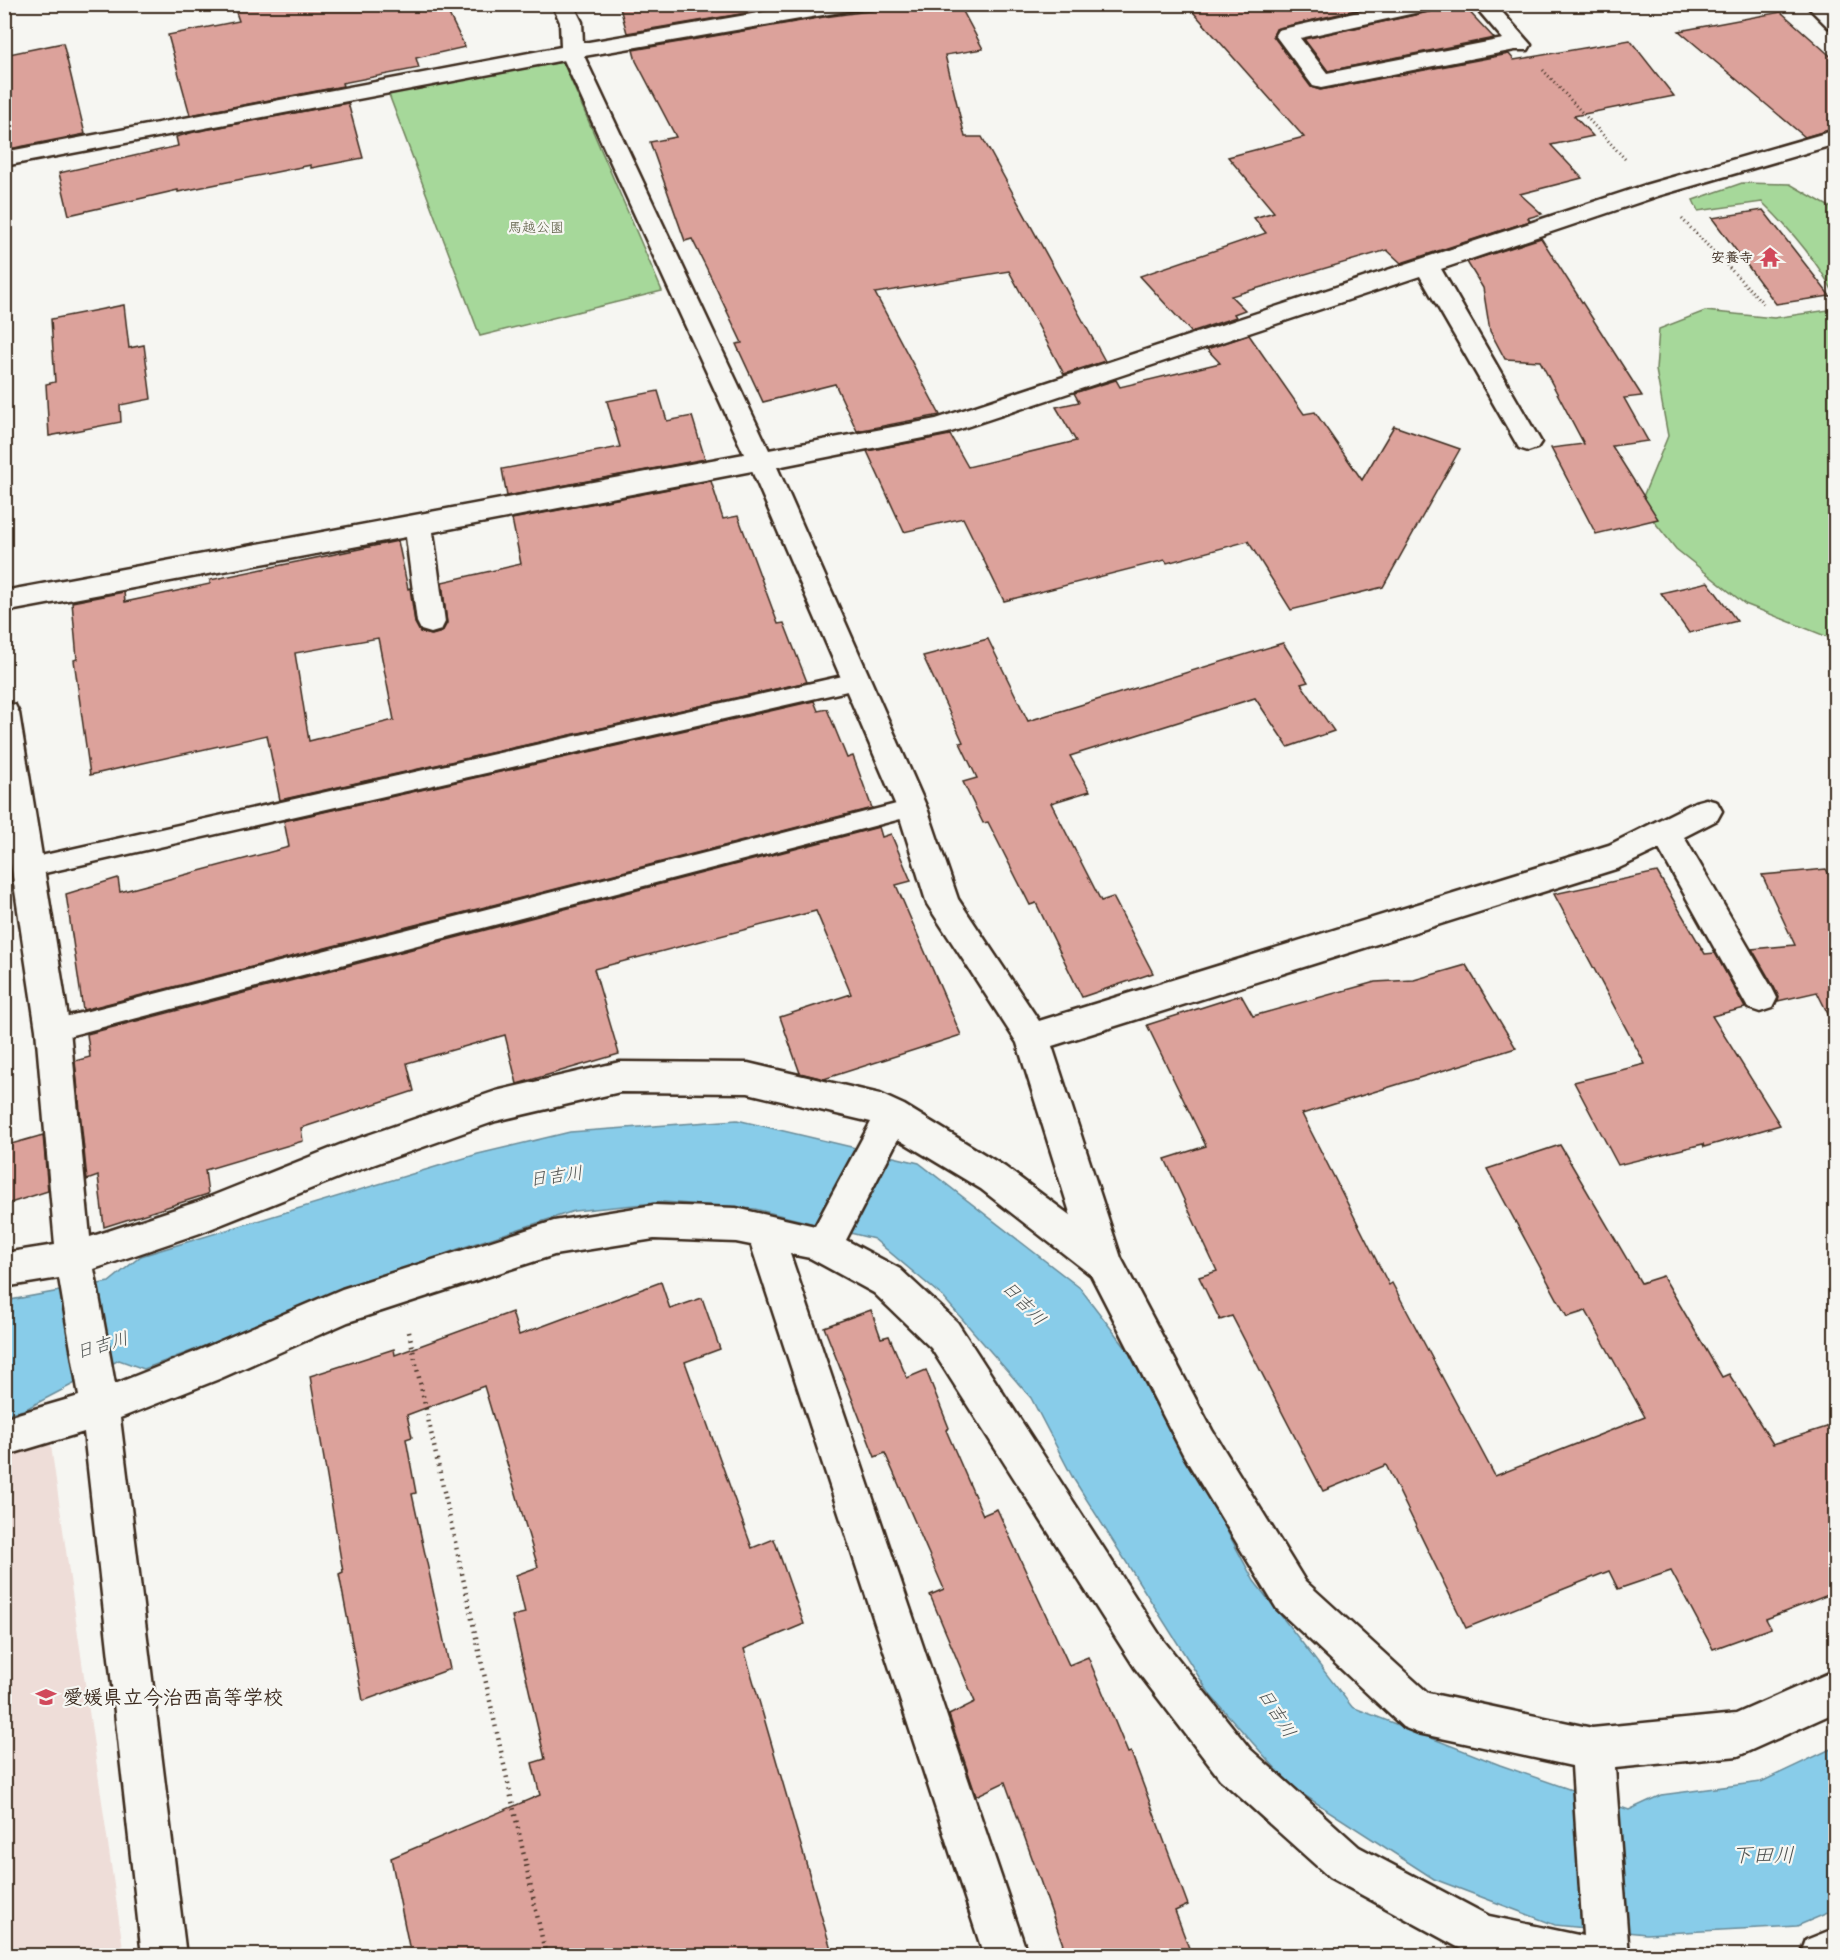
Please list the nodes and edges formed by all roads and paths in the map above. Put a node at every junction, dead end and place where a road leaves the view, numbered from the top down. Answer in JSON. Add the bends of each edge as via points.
{"nodes":[{"id":1,"x":562,"y":4,"type":"edge"},
{"id":2,"x":852,"y":4,"type":"edge"},
{"id":3,"x":1425,"y":4,"type":"edge"},
{"id":4,"x":1483,"y":4,"type":"edge"},
{"id":5,"x":1815,"y":4,"type":"edge"},
{"id":6,"x":1836,"y":22,"type":"edge"},
{"id":7,"x":1519,"y":44,"type":"junction"},
{"id":8,"x":572,"y":53,"type":"junction"},
{"id":9,"x":1836,"y":137,"type":"edge"},
{"id":10,"x":4,"y":159,"type":"edge"},
{"id":11,"x":1653,"y":190,"type":"junction"},
{"id":12,"x":1426,"y":265,"type":"junction"},
{"id":13,"x":1765,"y":305,"type":"dead end"},
{"id":14,"x":1528,"y":442,"type":"dead end"},
{"id":15,"x":761,"y":462,"type":"junction"},
{"id":16,"x":418,"y":526,"type":"junction"},
{"id":17,"x":4,"y":602,"type":"edge"},
{"id":18,"x":431,"y":622,"type":"dead end"},
{"id":19,"x":856,"y":681,"type":"junction"},
{"id":20,"x":4,"y":713,"type":"edge"},
{"id":21,"x":912,"y":808,"type":"junction"},
{"id":22,"x":1706,"y":811,"type":"dead end"},
{"id":23,"x":1665,"y":832,"type":"junction"},
{"id":24,"x":27,"y":868,"type":"junction"},
{"id":25,"x":1760,"y":998,"type":"dead end"},
{"id":26,"x":53,"y":1030,"type":"junction"},
{"id":27,"x":1032,"y":1038,"type":"junction"},
{"id":28,"x":891,"y":1118,"type":"junction"},
{"id":29,"x":764,"y":1231,"type":"junction"},
{"id":30,"x":825,"y":1245,"type":"junction"},
{"id":31,"x":75,"y":1261,"type":"junction"},
{"id":32,"x":1104,"y":1263,"type":"junction"},
{"id":33,"x":4,"y":1270,"type":"edge"},
{"id":34,"x":399,"y":1287,"type":"junction"},
{"id":35,"x":99,"y":1405,"type":"junction"},
{"id":36,"x":4,"y":1437,"type":"edge"},
{"id":37,"x":1836,"y":1690,"type":"edge"},
{"id":38,"x":1593,"y":1752,"type":"junction"},
{"id":39,"x":1836,"y":1950,"type":"edge"},
{"id":40,"x":1597,"y":1955,"type":"edge"},
{"id":41,"x":164,"y":1956,"type":"edge"},
{"id":42,"x":546,"y":1956,"type":"edge"},
{"id":43,"x":1005,"y":1956,"type":"edge"},
{"id":44,"x":1822,"y":1956,"type":"edge"}],
"edges":[{"from":1,"to":8,"type":"street","via":[[571,22]]},
{"from":2,"to":8,"type":"street"},
{"from":3,"to":7,"type":"street","via":[[1286,35],[1322,81]]},
{"from":4,"to":7,"type":"street"},
{"from":5,"to":6,"type":"street"},
{"from":7,"to":11,"type":"path"},
{"from":8,"to":10,"type":"street"},
{"from":8,"to":15,"type":"street"},
{"from":9,"to":11,"type":"street"},
{"from":11,"to":12,"type":"street"},
{"from":11,"to":13,"type":"path"},
{"from":12,"to":14,"type":"street"},
{"from":12,"to":15,"type":"street","via":[[939,427]]},
{"from":15,"to":16,"type":"street"},
{"from":15,"to":19,"type":"street"},
{"from":16,"to":17,"type":"street"},
{"from":16,"to":18,"type":"street"},
{"from":19,"to":21,"type":"street"},
{"from":19,"to":24,"type":"lane"},
{"from":20,"to":24,"type":"street"},
{"from":21,"to":26,"type":"lane"},
{"from":21,"to":27,"type":"street","via":[[943,904]]},
{"from":22,"to":23,"type":"street"},
{"from":23,"to":25,"type":"street"},
{"from":23,"to":27,"type":"street","via":[[1618,855]]},
{"from":24,"to":26,"type":"street"},
{"from":26,"to":31,"type":"street"},
{"from":27,"to":32,"type":"street"},
{"from":28,"to":30,"type":"street"},
{"from":28,"to":31,"type":"street","via":[[880,1109],[748,1078],[620,1077],[496,1106]]},
{"from":28,"to":32,"type":"street","via":[[993,1178]]},
{"from":29,"to":30,"type":"street"},
{"from":29,"to":34,"type":"street","via":[[736,1225],[654,1222],[554,1238]]},
{"from":29,"to":43,"type":"street"},
{"from":30,"to":40,"type":"street","via":[[886,1281],[944,1335],[1149,1654],[1235,1764],[1344,1862],[1483,1937]]},
{"from":31,"to":33,"type":"street"},
{"from":31,"to":35,"type":"street"},
{"from":32,"to":38,"type":"street","via":[[1198,1443],[1291,1595],[1418,1712]]},
{"from":34,"to":35,"type":"street","via":[[342,1306],[206,1366]]},
{"from":34,"to":42,"type":"path"},
{"from":35,"to":36,"type":"street"},
{"from":35,"to":41,"type":"street"},
{"from":37,"to":38,"type":"street","via":[[1738,1735]]},
{"from":38,"to":40,"type":"street"},
{"from":39,"to":44,"type":"street"}]}
